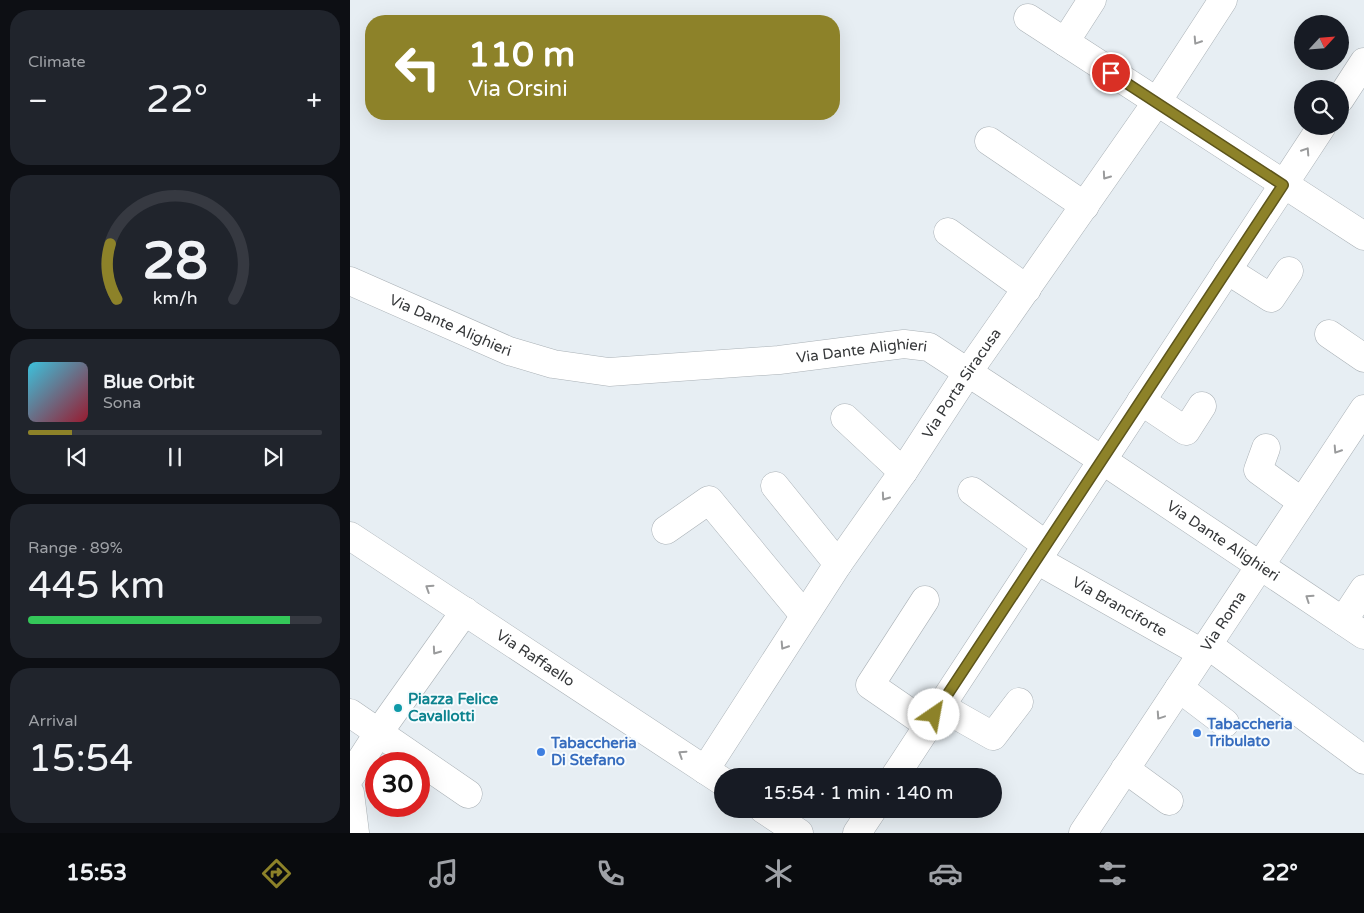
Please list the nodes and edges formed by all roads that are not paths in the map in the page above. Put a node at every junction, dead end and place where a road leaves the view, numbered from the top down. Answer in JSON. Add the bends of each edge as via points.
{"nodes":[{"id":1,"x":1092,"y":0,"type":"edge"},
{"id":2,"x":1223,"y":0,"type":"edge"},
{"id":3,"x":1028,"y":18,"type":"dead end"},
{"id":4,"x":1065,"y":42,"type":"junction"},
{"id":5,"x":1364,"y":62,"type":"edge"},
{"id":6,"x":1349,"y":85,"type":"edge"},
{"id":7,"x":1156,"y":103,"type":"junction"},
{"id":8,"x":1316,"y":135,"type":"edge"},
{"id":9,"x":989,"y":141,"type":"dead end"},
{"id":10,"x":1283,"y":185,"type":"junction"},
{"id":11,"x":1085,"y":206,"type":"junction"},
{"id":12,"x":948,"y":232,"type":"dead end"},
{"id":13,"x":1364,"y":236,"type":"edge"},
{"id":14,"x":1228,"y":270,"type":"junction"},
{"id":15,"x":1289,"y":271,"type":"dead end"},
{"id":16,"x":350,"y":281,"type":"edge"},
{"id":17,"x":1027,"y":289,"type":"junction"},
{"id":18,"x":1329,"y":334,"type":"dead end"},
{"id":19,"x":1364,"y":358,"type":"edge"},
{"id":20,"x":968,"y":372,"type":"junction"},
{"id":21,"x":1142,"y":401,"type":"junction"},
{"id":22,"x":1202,"y":406,"type":"dead end"},
{"id":23,"x":1364,"y":409,"type":"edge"},
{"id":24,"x":845,"y":418,"type":"dead end"},
{"id":25,"x":1266,"y":448,"type":"dead end"},
{"id":26,"x":1102,"y":460,"type":"junction"},
{"id":27,"x":903,"y":472,"type":"junction"},
{"id":28,"x":775,"y":486,"type":"dead end"},
{"id":29,"x":972,"y":491,"type":"dead end"},
{"id":30,"x":1302,"y":502,"type":"junction"},
{"id":31,"x":666,"y":530,"type":"dead end"},
{"id":32,"x":352,"y":542,"type":"edge"},
{"id":33,"x":1042,"y":553,"type":"junction"},
{"id":34,"x":838,"y":564,"type":"junction"},
{"id":35,"x":1261,"y":565,"type":"junction"},
{"id":36,"x":1364,"y":589,"type":"edge"},
{"id":37,"x":925,"y":600,"type":"dead end"},
{"id":38,"x":464,"y":611,"type":"junction"},
{"id":39,"x":804,"y":615,"type":"junction"},
{"id":40,"x":1354,"y":628,"type":"edge"},
{"id":41,"x":1205,"y":649,"type":"junction"},
{"id":42,"x":1179,"y":688,"type":"junction"},
{"id":43,"x":1019,"y":702,"type":"dead end"},
{"id":44,"x":350,"y":713,"type":"edge"},
{"id":45,"x":934,"y":715,"type":"junction"},
{"id":46,"x":1225,"y":723,"type":"dead end"},
{"id":47,"x":379,"y":732,"type":"junction"},
{"id":48,"x":1364,"y":760,"type":"edge"},
{"id":49,"x":718,"y":768,"type":"edge"},
{"id":50,"x":899,"y":768,"type":"edge"},
{"id":51,"x":1125,"y":770,"type":"junction"},
{"id":52,"x":714,"y":776,"type":"edge"},
{"id":53,"x":350,"y":777,"type":"edge"},
{"id":54,"x":350,"y":793,"type":"edge"},
{"id":55,"x":468,"y":794,"type":"dead end"},
{"id":56,"x":1169,"y":800,"type":"dead end"},
{"id":57,"x":776,"y":818,"type":"edge"},
{"id":58,"x":867,"y":818,"type":"edge"},
{"id":59,"x":1087,"y":831,"type":"edge"},
{"id":60,"x":355,"y":833,"type":"edge"},
{"id":61,"x":799,"y":833,"type":"edge"},
{"id":62,"x":857,"y":833,"type":"edge"}],
"edges":[{"from":1,"to":4,"type":"street"},
{"from":2,"to":7,"type":"street","name":"Via Porta Siracusa","one_way":true},
{"from":3,"to":4,"type":"street"},
{"from":4,"to":7,"type":"street"},
{"from":5,"to":6,"type":"street"},
{"from":7,"to":10,"type":"street"},
{"from":7,"to":11,"type":"street","name":"Via Porta Siracusa","one_way":true},
{"from":10,"to":8,"type":"street","one_way":true},
{"from":9,"to":11,"type":"street"},
{"from":10,"to":13,"type":"street"},
{"from":10,"to":14,"type":"street"},
{"from":11,"to":17,"type":"street","name":"Via Porta Siracusa"},
{"from":12,"to":17,"type":"street"},
{"from":14,"to":15,"type":"street","via":[[1271,298]]},
{"from":14,"to":21,"type":"street"},
{"from":16,"to":20,"type":"street","name":"Via Dante Alighieri","via":[[509,351],[554,364],[608,372],[779,360],[904,344],[929,347]]},
{"from":17,"to":20,"type":"street","name":"Via Porta Siracusa"},
{"from":18,"to":19,"type":"street"},
{"from":20,"to":26,"type":"street","name":"Via Dante Alighieri"},
{"from":20,"to":27,"type":"street","name":"Via Porta Siracusa"},
{"from":21,"to":22,"type":"street","via":[[1186,431]]},
{"from":21,"to":26,"type":"street"},
{"from":23,"to":30,"type":"street","name":"Via Roma","one_way":true},
{"from":24,"to":27,"type":"street"},
{"from":25,"to":30,"type":"street","via":[[1258,470]]},
{"from":26,"to":33,"type":"street"},
{"from":26,"to":35,"type":"street","name":"Via Dante Alighieri"},
{"from":27,"to":34,"type":"street","name":"Via Porta Siracusa","one_way":true},
{"from":28,"to":34,"type":"street"},
{"from":29,"to":33,"type":"street","name":"Via Branciforte"},
{"from":30,"to":35,"type":"street","name":"Via Roma"},
{"from":31,"to":39,"type":"street","via":[[709,500]]},
{"from":38,"to":32,"type":"street","name":"Via Raffaello","one_way":true},
{"from":33,"to":41,"type":"street","name":"Via Branciforte"},
{"from":33,"to":45,"type":"street"},
{"from":34,"to":39,"type":"street","name":"Via Porta Siracusa"},
{"from":40,"to":35,"type":"street","name":"Via Dante Alighieri","one_way":true},
{"from":35,"to":41,"type":"street","name":"Via Roma"},
{"from":36,"to":40,"type":"street"},
{"from":37,"to":45,"type":"street","via":[[870,685]]},
{"from":38,"to":47,"type":"street","one_way":true},
{"from":52,"to":38,"type":"street","name":"Via Raffaello","one_way":true},
{"from":39,"to":49,"type":"street","name":"Via Porta Siracusa","one_way":true},
{"from":41,"to":42,"type":"street","name":"Via Roma"},
{"from":41,"to":48,"type":"street","name":"Via Branciforte"},
{"from":42,"to":46,"type":"street"},
{"from":42,"to":51,"type":"street","name":"Via Roma","one_way":true},
{"from":43,"to":45,"type":"street","via":[[994,736]]},
{"from":44,"to":47,"type":"street"},
{"from":45,"to":50,"type":"street"},
{"from":47,"to":53,"type":"street"},
{"from":47,"to":55,"type":"street"},
{"from":51,"to":56,"type":"street"},
{"from":51,"to":59,"type":"street","name":"Via Roma"},
{"from":54,"to":60,"type":"street"},
{"from":57,"to":61,"type":"street"},
{"from":58,"to":62,"type":"street"}]}
